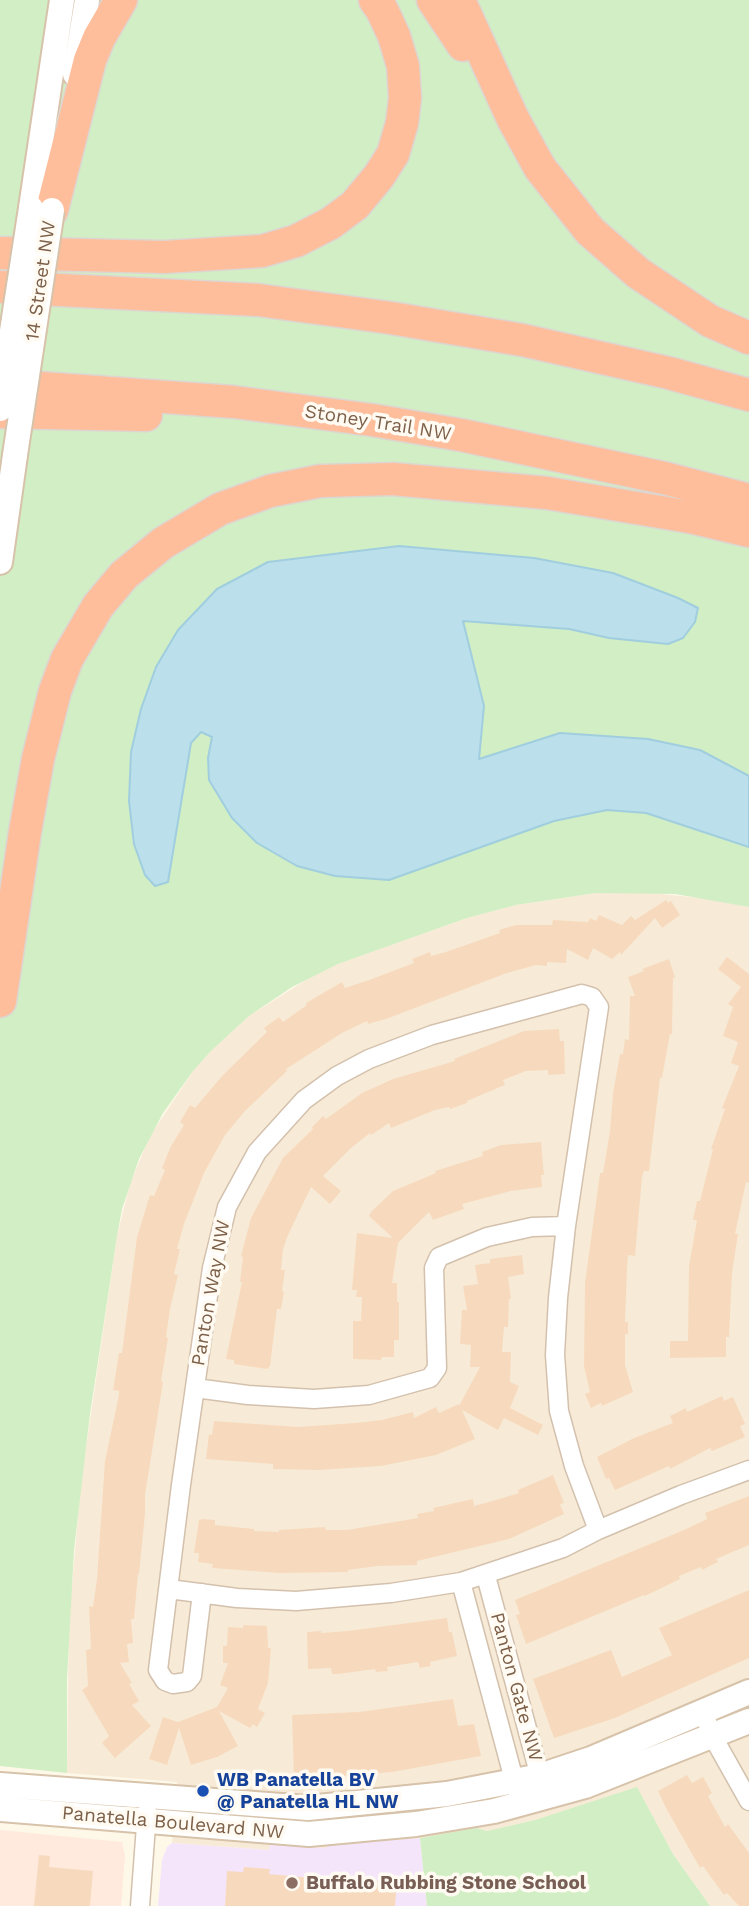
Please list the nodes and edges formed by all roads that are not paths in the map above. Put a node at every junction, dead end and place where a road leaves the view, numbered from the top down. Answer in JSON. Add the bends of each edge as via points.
{"nodes":[{"id":1,"x":62,"y":0,"type":"edge"},
{"id":2,"x":87,"y":0,"type":"edge"},
{"id":3,"x":121,"y":0,"type":"edge"},
{"id":4,"x":375,"y":0,"type":"edge"},
{"id":5,"x":433,"y":0,"type":"edge"},
{"id":6,"x":459,"y":0,"type":"edge"},
{"id":7,"x":513,"y":119,"type":"junction"},
{"id":8,"x":41,"y":209,"type":"junction"},
{"id":9,"x":0,"y":253,"type":"edge"},
{"id":10,"x":0,"y":287,"type":"edge"},
{"id":11,"x":749,"y":338,"type":"edge"},
{"id":12,"x":0,"y":385,"type":"edge"},
{"id":13,"x":749,"y":395,"type":"edge"},
{"id":14,"x":0,"y":410,"type":"edge"},
{"id":15,"x":372,"y":421,"type":"junction"},
{"id":16,"x":749,"y":500,"type":"edge"},
{"id":17,"x":749,"y":531,"type":"edge"},
{"id":18,"x":0,"y":562,"type":"edge"},
{"id":19,"x":0,"y":1000,"type":"edge"},
{"id":20,"x":566,"y":1226,"type":"junction"},
{"id":21,"x":195,"y":1388,"type":"junction"},
{"id":22,"x":749,"y":1470,"type":"edge"},
{"id":23,"x":598,"y":1530,"type":"junction"},
{"id":24,"x":485,"y":1576,"type":"junction"},
{"id":25,"x":461,"y":1582,"type":"junction"},
{"id":26,"x":169,"y":1589,"type":"junction"},
{"id":27,"x":202,"y":1593,"type":"junction"},
{"id":28,"x":749,"y":1692,"type":"edge"},
{"id":29,"x":703,"y":1712,"type":"junction"},
{"id":30,"x":749,"y":1721,"type":"edge"},
{"id":31,"x":713,"y":1737,"type":"junction"},
{"id":32,"x":0,"y":1785,"type":"edge"},
{"id":33,"x":542,"y":1787,"type":"junction"},
{"id":34,"x":518,"y":1793,"type":"junction"},
{"id":35,"x":749,"y":1801,"type":"edge"},
{"id":36,"x":0,"y":1809,"type":"edge"},
{"id":37,"x":148,"y":1809,"type":"junction"},
{"id":38,"x":140,"y":1906,"type":"edge"}],
"edges":[{"from":1,"to":8,"type":"street","name":"14 Street NW"},
{"from":2,"to":8,"type":"street","name":"14 Street NW"},
{"from":3,"to":8,"type":"highway","via":[[90,61]]},
{"from":4,"to":9,"type":"highway","via":[[403,66],[402,123],[393,154],[379,176],[355,205],[331,223],[296,242],[262,251],[164,257]]},
{"from":5,"to":7,"type":"highway"},
{"from":6,"to":7,"type":"highway"},
{"from":7,"to":11,"type":"highway","via":[[540,168],[590,231],[638,273],[710,321]]},
{"from":8,"to":14,"type":"street","name":"14 Street NW","bridge":true},
{"from":8,"to":18,"type":"street","name":"14 Street NW","bridge":true},
{"from":10,"to":13,"type":"highway","via":[[258,300],[391,318],[522,340]]},
{"from":12,"to":15,"type":"highway","name":"Stoney Trail NW","via":[[234,402]]},
{"from":14,"to":15,"type":"highway"},
{"from":15,"to":16,"type":"highway","name":"Stoney Trail NW","via":[[461,435]]},
{"from":17,"to":19,"type":"highway","via":[[547,493],[393,479],[320,481],[270,491],[220,509],[163,543],[124,575],[98,606],[63,670],[38,759]]},
{"from":20,"to":21,"type":"street","via":[[532,1227],[487,1237],[439,1257],[434,1268],[437,1368],[430,1378],[369,1395],[313,1399]]},
{"from":20,"to":21,"type":"street","name":"Panton Way NW","via":[[599,1007],[592,997],[582,994],[369,1059],[304,1100],[257,1152],[227,1207],[212,1268]]},
{"from":20,"to":23,"type":"street","name":"Panton Way NW","via":[[555,1355],[559,1411]]},
{"from":21,"to":26,"type":"street","name":"Panton Way NW"},
{"from":22,"to":23,"type":"street"},
{"from":23,"to":24,"type":"street","via":[[564,1548]]},
{"from":24,"to":25,"type":"street"},
{"from":24,"to":33,"type":"street","name":"Panton Gate NW"},
{"from":25,"to":27,"type":"street","via":[[328,1600]]},
{"from":25,"to":34,"type":"street","name":"Panton Gate NW"},
{"from":26,"to":27,"type":"street"},
{"from":26,"to":27,"type":"street","name":"Panton Way NW","via":[[158,1670],[173,1685],[192,1676]]},
{"from":28,"to":29,"type":"street","name":"Panatella Boulevard NW"},
{"from":29,"to":31,"type":"street"},
{"from":29,"to":33,"type":"street","name":"Panatella Boulevard NW","via":[[591,1759]]},
{"from":30,"to":31,"type":"street","name":"Panatella Boulevard NW"},
{"from":31,"to":33,"type":"street","name":"Panatella Boulevard NW","via":[[585,1786]]},
{"from":31,"to":35,"type":"street"},
{"from":32,"to":37,"type":"street","name":"Panatella Boulevard NW"},
{"from":33,"to":34,"type":"street","name":"Panatella Boulevard NW"},
{"from":34,"to":37,"type":"street","name":"Panatella Boulevard NW","via":[[447,1794],[308,1808]]},
{"from":36,"to":37,"type":"street","name":"Panatella Boulevard NW"},
{"from":37,"to":38,"type":"street"}]}
